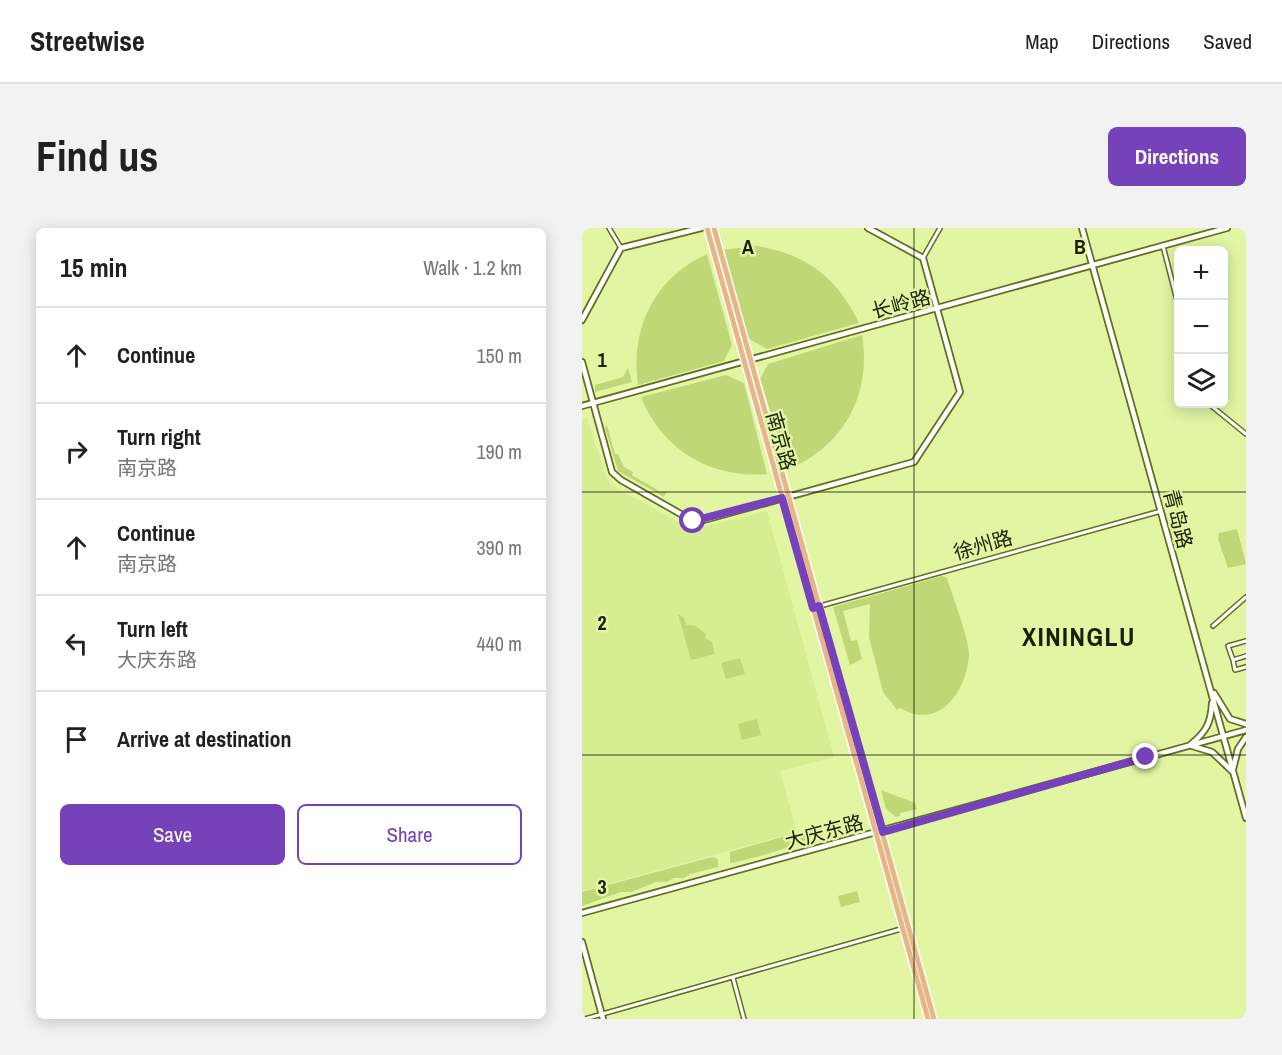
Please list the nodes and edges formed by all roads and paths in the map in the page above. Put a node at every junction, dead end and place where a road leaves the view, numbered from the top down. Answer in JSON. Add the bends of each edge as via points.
{"nodes":[{"id":1,"x":609,"y":228,"type":"edge"},
{"id":2,"x":701,"y":228,"type":"edge"},
{"id":3,"x":707,"y":228,"type":"edge"},
{"id":4,"x":714,"y":228,"type":"edge"},
{"id":5,"x":868,"y":228,"type":"edge"},
{"id":6,"x":940,"y":228,"type":"edge"},
{"id":7,"x":1082,"y":228,"type":"edge"},
{"id":8,"x":1227,"y":228,"type":"edge"},
{"id":9,"x":1162,"y":246,"type":"junction"},
{"id":10,"x":621,"y":248,"type":"junction"},
{"id":11,"x":922,"y":258,"type":"junction"},
{"id":12,"x":1093,"y":266,"type":"junction"},
{"id":13,"x":1178,"y":300,"type":"edge"},
{"id":14,"x":937,"y":310,"type":"junction"},
{"id":15,"x":582,"y":320,"type":"edge"},
{"id":16,"x":751,"y":361,"type":"junction"},
{"id":17,"x":582,"y":362,"type":"edge"},
{"id":18,"x":744,"y":363,"type":"junction"},
{"id":19,"x":593,"y":403,"type":"junction"},
{"id":20,"x":582,"y":406,"type":"edge"},
{"id":21,"x":1214,"y":408,"type":"edge"},
{"id":22,"x":1246,"y":435,"type":"edge"},
{"id":23,"x":789,"y":496,"type":"junction"},
{"id":24,"x":782,"y":498,"type":"junction"},
{"id":25,"x":1161,"y":511,"type":"junction"},
{"id":26,"x":1246,"y":597,"type":"edge"},
{"id":27,"x":816,"y":607,"type":"junction"},
{"id":28,"x":1213,"y":626,"type":"dead end"},
{"id":29,"x":1246,"y":641,"type":"edge"},
{"id":30,"x":1246,"y":656,"type":"edge"},
{"id":31,"x":1233,"y":660,"type":"junction"},
{"id":32,"x":1246,"y":667,"type":"edge"},
{"id":33,"x":1210,"y":686,"type":"junction"},
{"id":34,"x":1246,"y":724,"type":"edge"},
{"id":35,"x":1246,"y":730,"type":"edge"},
{"id":36,"x":1223,"y":737,"type":"junction"},
{"id":37,"x":1246,"y":737,"type":"edge"},
{"id":38,"x":1189,"y":745,"type":"junction"},
{"id":39,"x":1233,"y":772,"type":"junction"},
{"id":40,"x":1246,"y":818,"type":"edge"},
{"id":41,"x":875,"y":834,"type":"junction"},
{"id":42,"x":883,"y":835,"type":"junction"},
{"id":43,"x":582,"y":913,"type":"edge"},
{"id":44,"x":905,"y":928,"type":"junction"},
{"id":45,"x":582,"y":942,"type":"edge"},
{"id":46,"x":733,"y":978,"type":"junction"},
{"id":47,"x":602,"y":1017,"type":"edge"},
{"id":48,"x":585,"y":1019,"type":"edge"},
{"id":49,"x":744,"y":1019,"type":"edge"},
{"id":50,"x":928,"y":1019,"type":"edge"},
{"id":51,"x":934,"y":1019,"type":"edge"}],
"edges":[{"from":1,"to":10,"type":"street"},
{"from":2,"to":10,"type":"street"},
{"from":3,"to":18,"type":"main road","name":"南京路"},
{"from":4,"to":16,"type":"main road","name":"南京路"},
{"from":5,"to":11,"type":"street"},
{"from":6,"to":11,"type":"street"},
{"from":7,"to":12,"type":"street","name":"青岛路"},
{"from":8,"to":9,"type":"street","name":"长岭路"},
{"from":9,"to":12,"type":"street","name":"长岭路"},
{"from":9,"to":13,"type":"street"},
{"from":10,"to":15,"type":"street"},
{"from":11,"to":14,"type":"street"},
{"from":12,"to":14,"type":"street","name":"长岭路"},
{"from":12,"to":25,"type":"street","name":"青岛路"},
{"from":14,"to":16,"type":"street","name":"长岭路"},
{"from":14,"to":23,"type":"street","via":[[960,392],[914,462]]},
{"from":16,"to":18,"type":"street","name":"长岭路"},
{"from":16,"to":23,"type":"main road","name":"南京路"},
{"from":17,"to":19,"type":"street"},
{"from":18,"to":19,"type":"street","name":"长岭路"},
{"from":18,"to":24,"type":"main road","name":"南京路"},
{"from":19,"to":20,"type":"street","name":"长岭路"},
{"from":19,"to":24,"type":"street","via":[[612,472],[693,521]]},
{"from":21,"to":22,"type":"street"},
{"from":23,"to":24,"type":"street"},
{"from":23,"to":27,"type":"main road","name":"南京路"},
{"from":24,"to":27,"type":"main road","name":"南京路"},
{"from":25,"to":27,"type":"street","name":"徐州路"},
{"from":25,"to":33,"type":"street","name":"青岛路"},
{"from":26,"to":28,"type":"street"},
{"from":27,"to":41,"type":"main road","name":"南京路"},
{"from":27,"to":42,"type":"main road","name":"南京路"},
{"from":29,"to":31,"type":"street","via":[[1228,646]]},
{"from":30,"to":31,"type":"street"},
{"from":31,"to":32,"type":"street","via":[[1235,670]]},
{"from":33,"to":34,"type":"street","via":[[1224,712]]},
{"from":33,"to":36,"type":"street","name":"青岛路"},
{"from":33,"to":38,"type":"street","via":[[1210,723]]},
{"from":35,"to":36,"type":"street","name":"大庆东路"},
{"from":36,"to":38,"type":"street","name":"大庆东路"},
{"from":36,"to":39,"type":"street","name":"青岛路"},
{"from":37,"to":39,"type":"street","via":[[1238,749]]},
{"from":38,"to":39,"type":"street","via":[[1212,752]]},
{"from":38,"to":42,"type":"street","name":"大庆东路"},
{"from":39,"to":40,"type":"street","name":"青岛路"},
{"from":41,"to":42,"type":"street","name":"大庆东路"},
{"from":41,"to":43,"type":"street","name":"大庆东路"},
{"from":41,"to":44,"type":"main road","name":"南京路"},
{"from":42,"to":44,"type":"main road","name":"南京路"},
{"from":44,"to":46,"type":"street"},
{"from":44,"to":50,"type":"main road"},
{"from":44,"to":51,"type":"main road"},
{"from":45,"to":47,"type":"street"},
{"from":46,"to":47,"type":"street"},
{"from":46,"to":49,"type":"street"},
{"from":47,"to":48,"type":"street"}]}
